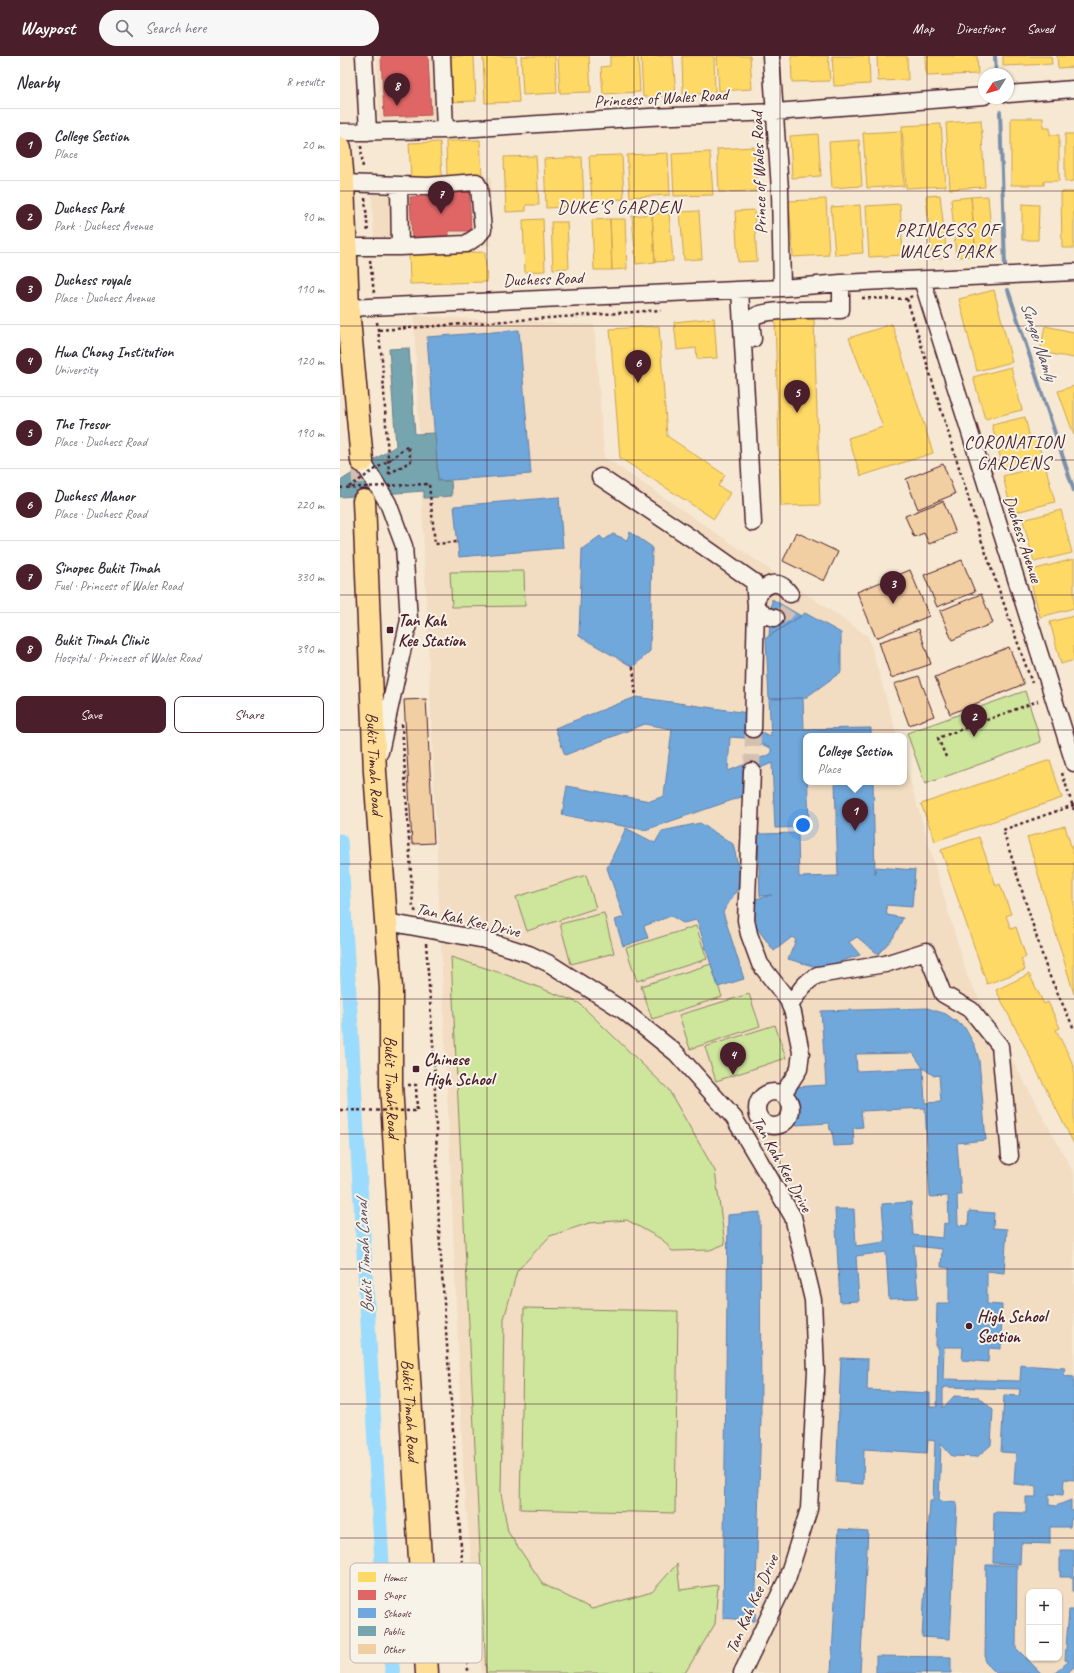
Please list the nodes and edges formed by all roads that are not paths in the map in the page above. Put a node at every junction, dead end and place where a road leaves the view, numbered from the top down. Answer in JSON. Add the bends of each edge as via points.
{"nodes":[{"id":1,"x":364,"y":56,"type":"edge"},
{"id":2,"x":442,"y":56,"type":"edge"},
{"id":3,"x":771,"y":56,"type":"edge"},
{"id":4,"x":1074,"y":89,"type":"edge"},
{"id":5,"x":1014,"y":94,"type":"edge"},
{"id":6,"x":978,"y":96,"type":"edge"},
{"id":7,"x":775,"y":112,"type":"junction"},
{"id":8,"x":445,"y":130,"type":"junction"},
{"id":9,"x":340,"y":132,"type":"edge"},
{"id":10,"x":368,"y":132,"type":"junction"},
{"id":11,"x":340,"y":148,"type":"edge"},
{"id":12,"x":343,"y":184,"type":"junction"},
{"id":13,"x":399,"y":186,"type":"junction"},
{"id":14,"x":346,"y":246,"type":"junction"},
{"id":15,"x":400,"y":247,"type":"junction"},
{"id":16,"x":1074,"y":272,"type":"edge"},
{"id":17,"x":922,"y":280,"type":"junction"},
{"id":18,"x":841,"y":283,"type":"junction"},
{"id":19,"x":782,"y":288,"type":"junction"},
{"id":20,"x":740,"y":290,"type":"junction"},
{"id":21,"x":348,"y":308,"type":"junction"},
{"id":22,"x":747,"y":391,"type":"junction"},
{"id":23,"x":362,"y":461,"type":"joint"},
{"id":24,"x":600,"y":477,"type":"dead end"},
{"id":25,"x":356,"y":494,"type":"tunnel mouth"},
{"id":26,"x":753,"y":523,"type":"dead end"},
{"id":27,"x":790,"y":594,"type":"dead end"},
{"id":28,"x":756,"y":603,"type":"junction"},
{"id":29,"x":775,"y":618,"type":"dead end"},
{"id":30,"x":754,"y":729,"type":"tunnel mouth"},
{"id":31,"x":1067,"y":766,"type":"edge"},
{"id":32,"x":752,"y":771,"type":"tunnel mouth"},
{"id":33,"x":375,"y":772,"type":"junction"},
{"id":34,"x":387,"y":922,"type":"junction"},
{"id":35,"x":790,"y":1006,"type":"junction"},
{"id":36,"x":783,"y":1094,"type":"junction"},
{"id":37,"x":758,"y":1104,"type":"junction"},
{"id":38,"x":734,"y":1118,"type":"junction"},
{"id":39,"x":773,"y":1126,"type":"junction"},
{"id":40,"x":748,"y":1142,"type":"junction"},
{"id":41,"x":1010,"y":1156,"type":"dead end"},
{"id":42,"x":420,"y":1563,"type":"edge"},
{"id":43,"x":426,"y":1663,"type":"edge"},
{"id":44,"x":427,"y":1673,"type":"edge"},
{"id":45,"x":742,"y":1673,"type":"edge"}],
"edges":[{"from":1,"to":10,"type":"street"},
{"from":2,"to":8,"type":"street"},
{"from":3,"to":7,"type":"street","name":"Prince of Wales Road"},
{"from":4,"to":5,"type":"street"},
{"from":6,"to":7,"type":"street","name":"Princess of Wales Road"},
{"from":7,"to":8,"type":"street","name":"Princess of Wales Road"},
{"from":7,"to":19,"type":"street","name":"Prince of Wales Road"},
{"from":8,"to":10,"type":"street","name":"Princess of Wales Road"},
{"from":9,"to":10,"type":"street","name":"Princess of Wales Road"},
{"from":11,"to":12,"type":"highway"},
{"from":12,"to":13,"type":"street"},
{"from":12,"to":14,"type":"highway"},
{"from":13,"to":15,"type":"street"},
{"from":13,"to":15,"type":"street","via":[[476,182],[479,187],[484,230],[466,244]]},
{"from":14,"to":15,"type":"street"},
{"from":14,"to":21,"type":"highway"},
{"from":16,"to":17,"type":"street","name":"Duchess Road"},
{"from":17,"to":18,"type":"street","name":"Duchess Road"},
{"from":17,"to":31,"type":"street","name":"Duchess Avenue"},
{"from":18,"to":19,"type":"street","name":"Duchess Road"},
{"from":18,"to":22,"type":"street","via":[[841,310],[770,312],[754,316],[752,321],[756,391]]},
{"from":19,"to":20,"type":"street","name":"Duchess Road"},
{"from":20,"to":21,"type":"street","name":"Duchess Road"},
{"from":20,"to":22,"type":"street"},
{"from":21,"to":23,"type":"highway"},
{"from":22,"to":26,"type":"street"},
{"from":23,"to":33,"type":"street","via":[[388,503],[404,546],[409,620]]},
{"from":24,"to":28,"type":"street","via":[[754,582]]},
{"from":25,"to":33,"type":"highway","name":"Bukit Timah Road"},
{"from":27,"to":28,"type":"street","via":[[782,586],[771,584],[761,589]]},
{"from":28,"to":29,"type":"street","via":[[764,614]]},
{"from":28,"to":30,"type":"street"},
{"from":32,"to":35,"type":"street","via":[[746,920],[753,950],[760,964]]},
{"from":33,"to":34,"type":"highway","name":"Bukit Timah Road"},
{"from":34,"to":38,"type":"street","name":"Tan Kah Kee Drive","via":[[485,940],[529,954],[550,964],[624,1011],[676,1053]]},
{"from":34,"to":42,"type":"highway","name":"Bukit Timah Road","via":[[391,988],[391,1092]]},
{"from":35,"to":36,"type":"street","via":[[801,1052],[799,1069]]},
{"from":35,"to":41,"type":"street","via":[[802,987],[818,975],[885,964],[926,951],[943,994],[971,1010],[1000,1046]]},
{"from":36,"to":37,"type":"street","via":[[776,1091],[768,1092]]},
{"from":36,"to":39,"type":"street","via":[[789,1099],[791,1114],[787,1121]]},
{"from":37,"to":38,"type":"street"},
{"from":37,"to":39,"type":"street","via":[[760,1119],[765,1124]]},
{"from":38,"to":40,"type":"street","name":"Tan Kah Kee Drive"},
{"from":39,"to":40,"type":"street"},
{"from":40,"to":45,"type":"street","name":"Tan Kah Kee Drive","via":[[793,1217],[813,1300],[816,1371],[809,1509],[787,1579]]},
{"from":43,"to":44,"type":"highway","name":"Bukit Timah Road"}]}
